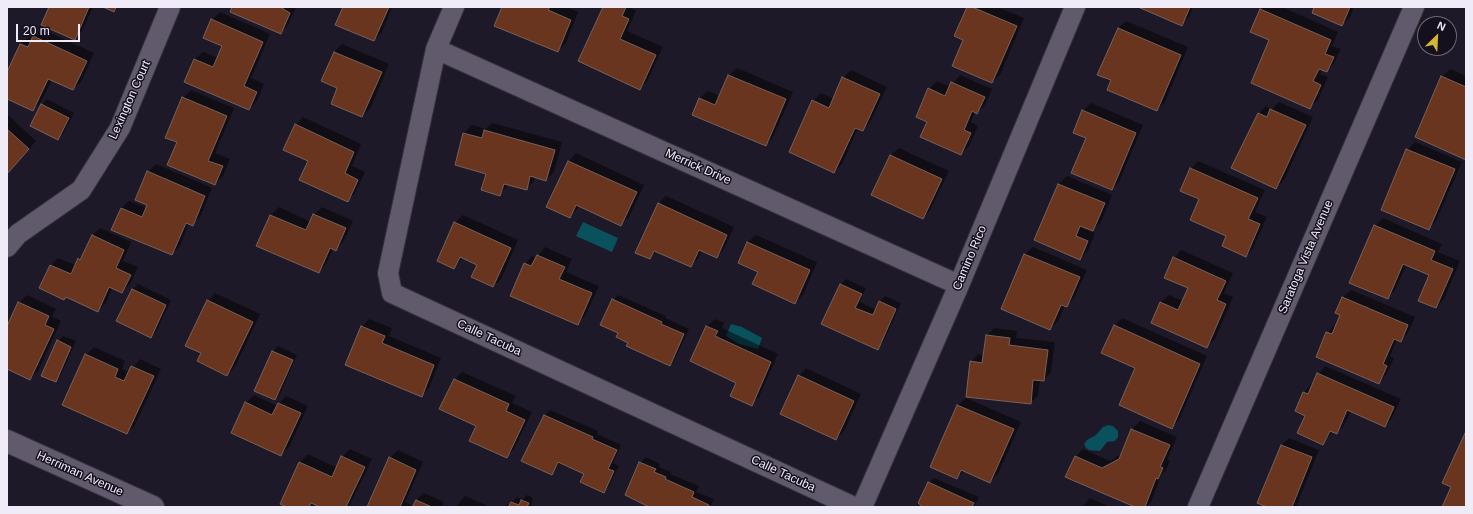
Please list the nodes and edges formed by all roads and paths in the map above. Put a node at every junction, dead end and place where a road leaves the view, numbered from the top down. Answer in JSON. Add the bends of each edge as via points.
{"nodes":[{"id":1,"x":170,"y":7,"type":"edge"},
{"id":2,"x":454,"y":7,"type":"edge"},
{"id":3,"x":1074,"y":7,"type":"edge"},
{"id":4,"x":1414,"y":7,"type":"edge"},
{"id":5,"x":436,"y":50,"type":"junction"},
{"id":6,"x":7,"y":247,"type":"edge"},
{"id":7,"x":959,"y":285,"type":"junction"},
{"id":8,"x":7,"y":441,"type":"edge"},
{"id":9,"x":153,"y":507,"type":"edge"},
{"id":10,"x":854,"y":507,"type":"edge"},
{"id":11,"x":862,"y":507,"type":"edge"},
{"id":12,"x":1198,"y":507,"type":"edge"}],
"edges":[{"from":1,"to":6,"type":"street","name":"Lexington Court","via":[[120,128],[81,190],[18,234]]},
{"from":2,"to":5,"type":"street","name":"Calle Tacuba"},
{"from":3,"to":7,"type":"street","name":"Camino Rico"},
{"from":4,"to":12,"type":"street","name":"Saratoga Vista Avenue"},
{"from":5,"to":7,"type":"street","name":"Merrick Drive"},
{"from":5,"to":10,"type":"street","name":"Calle Tacuba","via":[[388,273],[392,293]]},
{"from":7,"to":11,"type":"street","name":"Camino Rico"},
{"from":8,"to":9,"type":"street","name":"Herriman Avenue"}]}
